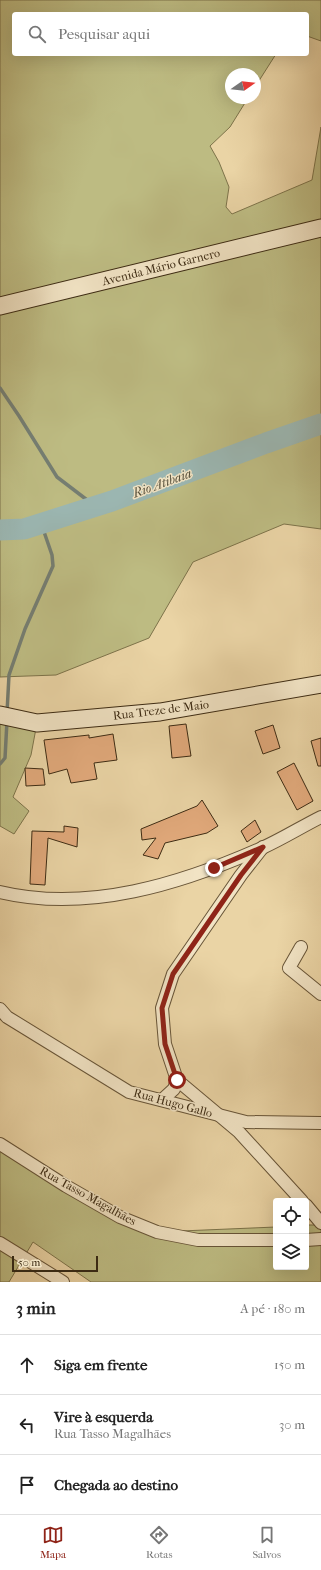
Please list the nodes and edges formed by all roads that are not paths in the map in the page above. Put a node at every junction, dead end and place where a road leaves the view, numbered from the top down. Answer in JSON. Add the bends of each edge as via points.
{"nodes":[{"id":1,"x":321,"y":228,"type":"edge"},
{"id":2,"x":0,"y":306,"type":"edge"},
{"id":3,"x":321,"y":684,"type":"edge"},
{"id":4,"x":0,"y":715,"type":"edge"},
{"id":5,"x":321,"y":817,"type":"edge"},
{"id":6,"x":263,"y":847,"type":"junction"},
{"id":7,"x":0,"y":892,"type":"edge"},
{"id":8,"x":301,"y":947,"type":"dead end"},
{"id":9,"x":321,"y":994,"type":"edge"},
{"id":10,"x":0,"y":1009,"type":"edge"},
{"id":11,"x":177,"y":1080,"type":"junction"},
{"id":12,"x":162,"y":1100,"type":"junction"},
{"id":13,"x":217,"y":1114,"type":"junction"},
{"id":14,"x":246,"y":1122,"type":"junction"},
{"id":15,"x":321,"y":1123,"type":"edge"},
{"id":16,"x":239,"y":1132,"type":"junction"},
{"id":17,"x":0,"y":1144,"type":"edge"},
{"id":18,"x":299,"y":1198,"type":"edge"},
{"id":19,"x":309,"y":1209,"type":"edge"},
{"id":20,"x":321,"y":1223,"type":"edge"},
{"id":21,"x":273,"y":1240,"type":"edge"},
{"id":22,"x":309,"y":1240,"type":"edge"},
{"id":23,"x":321,"y":1240,"type":"edge"},
{"id":24,"x":0,"y":1243,"type":"edge"},
{"id":25,"x":50,"y":1278,"type":"edge"},
{"id":26,"x":64,"y":1282,"type":"edge"}],
"edges":[{"from":1,"to":2,"type":"main road","name":"Avenida Mário Garnero"},
{"from":3,"to":4,"type":"main road","name":"Rua Treze de Maio","via":[[160,712],[37,723]]},
{"from":5,"to":6,"type":"street"},
{"from":6,"to":7,"type":"street","via":[[214,868],[153,887],[98,898],[53,900]]},
{"from":6,"to":11,"type":"street","via":[[173,974],[162,1008],[165,1044]]},
{"from":8,"to":9,"type":"street","via":[[289,968]]},
{"from":10,"to":12,"type":"street","name":"Rua Hugo Gallo","via":[[7,1017],[129,1092]]},
{"from":11,"to":12,"type":"street","via":[[174,1089]]},
{"from":11,"to":13,"type":"street"},
{"from":12,"to":13,"type":"street","name":"Rua Hugo Gallo"},
{"from":13,"to":14,"type":"street","name":"Rua Hugo Gallo"},
{"from":13,"to":16,"type":"street"},
{"from":14,"to":15,"type":"street","name":"Rua Hugo Gallo"},
{"from":14,"to":16,"type":"street"},
{"from":16,"to":18,"type":"street"},
{"from":17,"to":21,"type":"street","name":"Rua Tasso Magalhães","via":[[120,1217],[157,1232],[198,1240]]},
{"from":19,"to":20,"type":"street"},
{"from":22,"to":23,"type":"street"},
{"from":24,"to":25,"type":"street"},
{"from":25,"to":26,"type":"street"}]}
